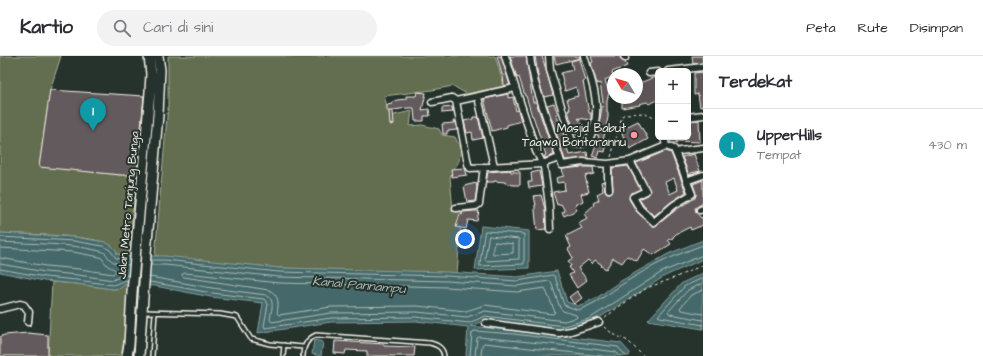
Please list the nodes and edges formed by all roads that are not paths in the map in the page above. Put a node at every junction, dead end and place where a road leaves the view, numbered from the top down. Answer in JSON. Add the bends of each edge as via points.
{"nodes":[{"id":1,"x":149,"y":56,"type":"edge"},
{"id":2,"x":158,"y":56,"type":"edge"},
{"id":3,"x":505,"y":56,"type":"edge"},
{"id":4,"x":530,"y":56,"type":"edge"},
{"id":5,"x":549,"y":56,"type":"edge"},
{"id":6,"x":584,"y":56,"type":"edge"},
{"id":7,"x":703,"y":67,"type":"edge"},
{"id":8,"x":691,"y":68,"type":"edge"},
{"id":9,"x":655,"y":72,"type":"edge"},
{"id":10,"x":649,"y":73,"type":"dead end"},
{"id":11,"x":515,"y":88,"type":"junction"},
{"id":12,"x":478,"y":97,"type":"junction"},
{"id":13,"x":456,"y":101,"type":"junction"},
{"id":14,"x":432,"y":102,"type":"dead end"},
{"id":15,"x":703,"y":115,"type":"edge"},
{"id":16,"x":691,"y":117,"type":"edge"},
{"id":17,"x":665,"y":140,"type":"edge"},
{"id":18,"x":666,"y":146,"type":"junction"},
{"id":19,"x":703,"y":148,"type":"edge"},
{"id":20,"x":680,"y":151,"type":"dead end"},
{"id":21,"x":630,"y":160,"type":"junction"},
{"id":22,"x":560,"y":162,"type":"junction"},
{"id":23,"x":606,"y":163,"type":"junction"},
{"id":24,"x":542,"y":164,"type":"junction"},
{"id":25,"x":494,"y":166,"type":"junction"},
{"id":26,"x":484,"y":167,"type":"junction"},
{"id":27,"x":703,"y":175,"type":"edge"},
{"id":28,"x":686,"y":181,"type":"junction"},
{"id":29,"x":609,"y":189,"type":"dead end"},
{"id":30,"x":456,"y":208,"type":"dead end"},
{"id":31,"x":550,"y":229,"type":"dead end"},
{"id":32,"x":0,"y":309,"type":"edge"},
{"id":33,"x":142,"y":312,"type":"junction"},
{"id":34,"x":155,"y":313,"type":"junction"},
{"id":35,"x":28,"y":322,"type":"dead end"},
{"id":36,"x":599,"y":322,"type":"road end"},
{"id":37,"x":486,"y":323,"type":"dead end"},
{"id":38,"x":284,"y":346,"type":"junction"},
{"id":39,"x":303,"y":347,"type":"junction"},
{"id":40,"x":127,"y":356,"type":"edge"},
{"id":41,"x":139,"y":356,"type":"edge"},
{"id":42,"x":152,"y":356,"type":"edge"},
{"id":43,"x":283,"y":356,"type":"edge"},
{"id":44,"x":303,"y":356,"type":"edge"},
{"id":45,"x":444,"y":356,"type":"edge"}],
"edges":[{"from":1,"to":40,"type":"main road","name":"Jalan Metro Tanjung Bunga","via":[[151,74],[141,163]]},
{"from":2,"to":33,"type":"main road","name":"Jalan Metro Tanjung Bunga","via":[[158,115]]},
{"from":3,"to":11,"type":"street"},
{"from":4,"to":22,"type":"street","via":[[535,84]]},
{"from":5,"to":6,"type":"street","via":[[550,70],[575,144],[589,140],[596,119],[592,81]]},
{"from":7,"to":8,"type":"street"},
{"from":9,"to":10,"type":"street"},
{"from":11,"to":12,"type":"street"},
{"from":11,"to":24,"type":"street"},
{"from":12,"to":13,"type":"street"},
{"from":12,"to":25,"type":"street"},
{"from":13,"to":14,"type":"street","via":[[452,98]]},
{"from":13,"to":26,"type":"street","via":[[469,166]]},
{"from":15,"to":16,"type":"street"},
{"from":17,"to":18,"type":"street"},
{"from":18,"to":21,"type":"street"},
{"from":18,"to":28,"type":"street","via":[[674,149]]},
{"from":19,"to":20,"type":"street"},
{"from":21,"to":23,"type":"street"},
{"from":21,"to":28,"type":"street","via":[[646,191],[633,197],[640,209],[654,222],[692,194]]},
{"from":22,"to":23,"type":"street","via":[[564,166],[584,162]]},
{"from":22,"to":24,"type":"street"},
{"from":23,"to":29,"type":"street"},
{"from":24,"to":25,"type":"street"},
{"from":24,"to":31,"type":"street","via":[[546,176]]},
{"from":25,"to":26,"type":"street"},
{"from":26,"to":30,"type":"street","via":[[479,204]]},
{"from":27,"to":28,"type":"street"},
{"from":32,"to":35,"type":"street","via":[[24,305],[29,312]]},
{"from":33,"to":34,"type":"lane"},
{"from":33,"to":41,"type":"main road","name":"Jalan Metro Tanjung Bunga"},
{"from":34,"to":38,"type":"lane","via":[[220,314],[237,317],[251,339]]},
{"from":34,"to":42,"type":"lane"},
{"from":36,"to":37,"type":"street","via":[[559,333]]},
{"from":38,"to":39,"type":"lane"},
{"from":38,"to":43,"type":"lane"},
{"from":39,"to":44,"type":"lane"},
{"from":39,"to":45,"type":"lane","via":[[316,335],[430,343],[437,345]]}]}
